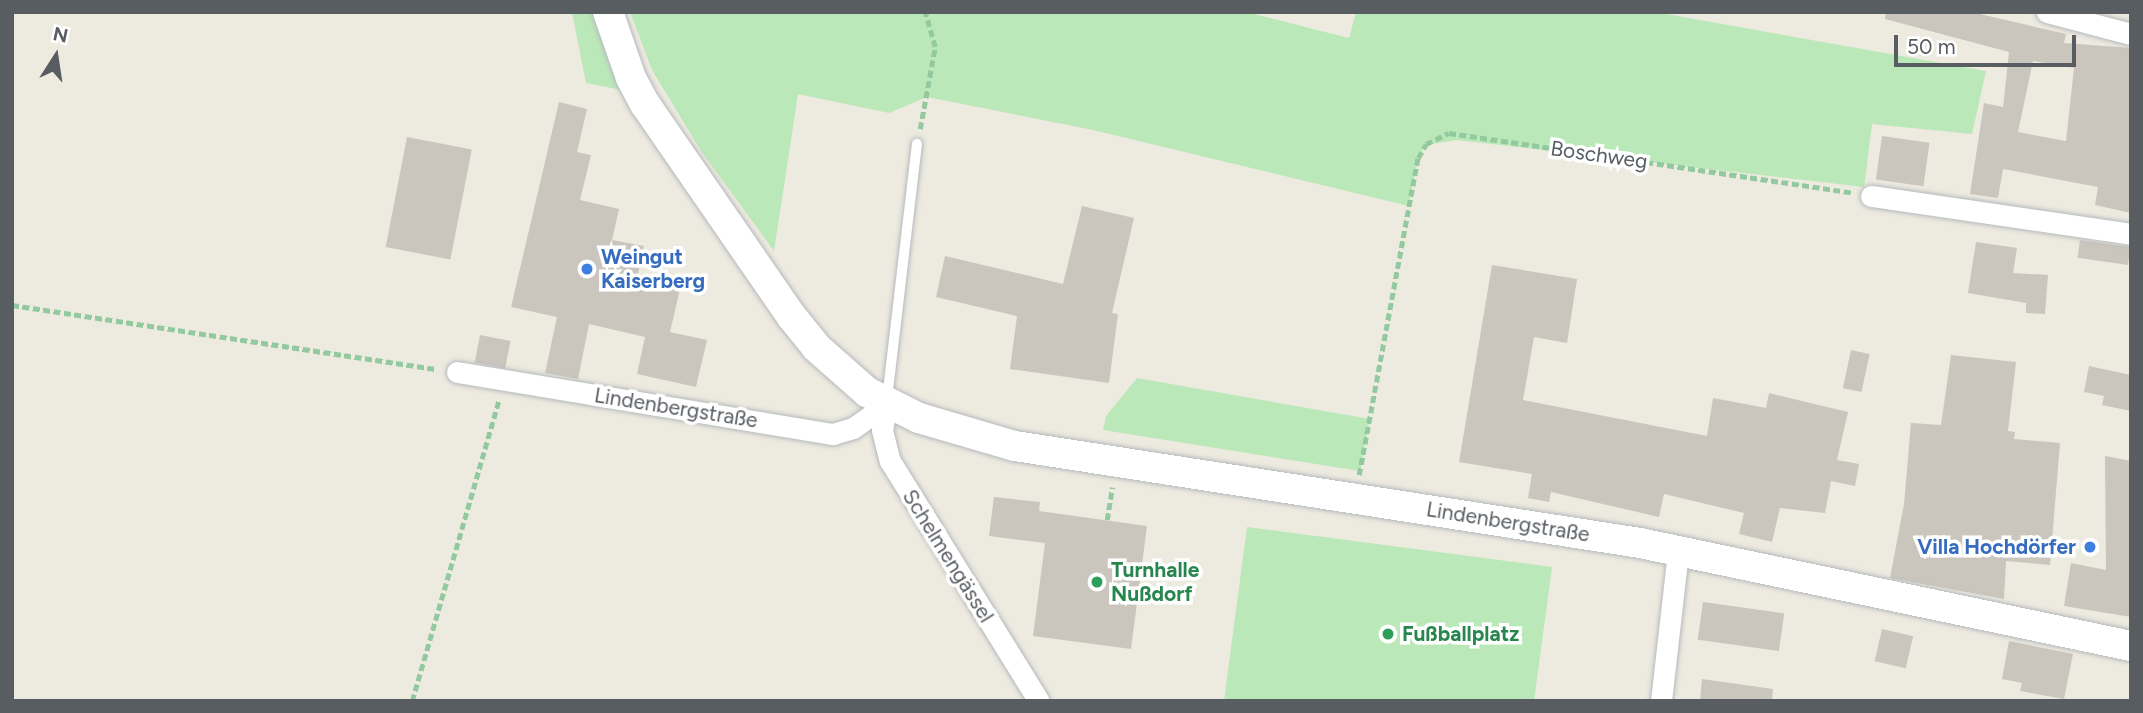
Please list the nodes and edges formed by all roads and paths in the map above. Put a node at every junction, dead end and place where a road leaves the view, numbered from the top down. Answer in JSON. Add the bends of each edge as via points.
{"nodes":[{"id":1,"x":608,"y":12,"type":"edge"},
{"id":2,"x":925,"y":12,"type":"edge"},
{"id":3,"x":2047,"y":12,"type":"edge"},
{"id":4,"x":2131,"y":34,"type":"edge"},
{"id":5,"x":917,"y":144,"type":"joint"},
{"id":6,"x":1871,"y":195,"type":"joint"},
{"id":7,"x":2131,"y":234,"type":"edge"},
{"id":8,"x":12,"y":305,"type":"edge"},
{"id":9,"x":457,"y":372,"type":"joint"},
{"id":10,"x":505,"y":382,"type":"junction"},
{"id":11,"x":887,"y":404,"type":"junction"},
{"id":12,"x":1355,"y":496,"type":"junction"},
{"id":13,"x":1678,"y":551,"type":"junction"},
{"id":14,"x":2131,"y":646,"type":"edge"},
{"id":15,"x":412,"y":701,"type":"edge"},
{"id":16,"x":1040,"y":701,"type":"edge"},
{"id":17,"x":1661,"y":701,"type":"edge"}],
"edges":[{"from":1,"to":11,"type":"main road","name":"Lindenbergstraße","via":[[631,78],[665,135],[792,317],[841,370]]},
{"from":2,"to":5,"type":"path","via":[[935,47]]},
{"from":3,"to":4,"type":"street"},
{"from":5,"to":11,"type":"lane"},
{"from":6,"to":7,"type":"street"},
{"from":6,"to":12,"type":"path","name":"Boschweg","via":[[1449,133],[1426,144],[1418,158]]},
{"from":8,"to":9,"type":"path"},
{"from":9,"to":10,"type":"street","name":"Lindenbergstraße"},
{"from":10,"to":11,"type":"street","name":"Lindenbergstraße","via":[[833,433],[853,428]]},
{"from":10,"to":15,"type":"path"},
{"from":11,"to":12,"type":"main road","name":"Lindenbergstraße","via":[[946,428],[1014,446]]},
{"from":11,"to":16,"type":"street","name":"Schelmengässel","via":[[882,430],[890,461]]},
{"from":12,"to":13,"type":"main road","name":"Lindenbergstraße"},
{"from":13,"to":14,"type":"main road","name":"Lindenbergstraße"},
{"from":13,"to":17,"type":"street"}]}
